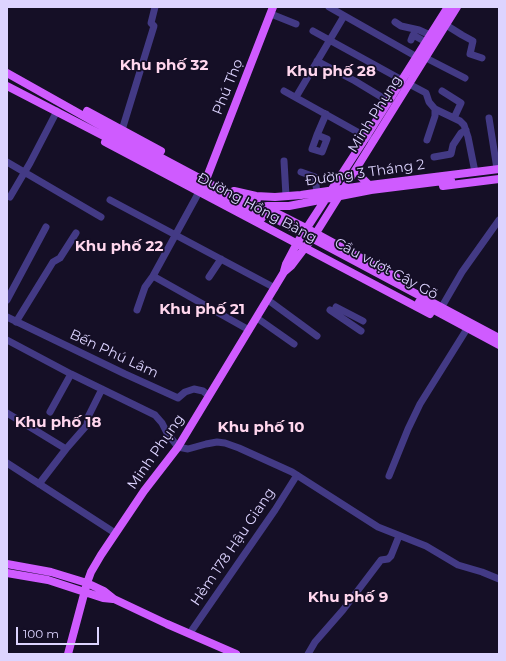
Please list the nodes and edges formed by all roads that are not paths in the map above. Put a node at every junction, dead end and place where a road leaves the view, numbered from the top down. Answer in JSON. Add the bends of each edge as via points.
{"nodes":[{"id":1,"x":155,"y":7,"type":"edge"},
{"id":2,"x":329,"y":7,"type":"edge"},
{"id":3,"x":453,"y":8,"type":"edge"},
{"id":4,"x":272,"y":11,"type":"edge"},
{"id":5,"x":344,"y":16,"type":"junction"},
{"id":6,"x":395,"y":22,"type":"dead end"},
{"id":7,"x":296,"y":24,"type":"dead end"},
{"id":8,"x":446,"y":25,"type":"junction"},
{"id":9,"x":313,"y":31,"type":"dead end"},
{"id":10,"x":428,"y":39,"type":"junction"},
{"id":11,"x":330,"y":40,"type":"junction"},
{"id":12,"x":411,"y":40,"type":"dead end"},
{"id":13,"x":417,"y":57,"type":"junction"},
{"id":14,"x":426,"y":58,"type":"junction"},
{"id":15,"x":482,"y":58,"type":"dead end"},
{"id":16,"x":317,"y":61,"type":"junction"},
{"id":17,"x":7,"y":73,"type":"edge"},
{"id":18,"x":465,"y":78,"type":"dead end"},
{"id":19,"x":405,"y":82,"type":"junction"},
{"id":20,"x":7,"y":86,"type":"edge"},
{"id":21,"x":284,"y":91,"type":"dead end"},
{"id":22,"x":442,"y":91,"type":"dead end"},
{"id":23,"x":296,"y":97,"type":"junction"},
{"id":24,"x":388,"y":101,"type":"junction"},
{"id":25,"x":436,"y":109,"type":"junction"},
{"id":26,"x":73,"y":110,"type":"junction"},
{"id":27,"x":57,"y":111,"type":"junction"},
{"id":28,"x":326,"y":114,"type":"junction"},
{"id":29,"x":69,"y":117,"type":"junction"},
{"id":30,"x":454,"y":118,"type":"junction"},
{"id":31,"x":489,"y":118,"type":"dead end"},
{"id":32,"x":94,"y":126,"type":"junction"},
{"id":33,"x":122,"y":130,"type":"junction"},
{"id":34,"x":466,"y":130,"type":"junction"},
{"id":35,"x":317,"y":135,"type":"dead end"},
{"id":36,"x":370,"y":139,"type":"junction"},
{"id":37,"x":427,"y":140,"type":"dead end"},
{"id":38,"x":434,"y":157,"type":"dead end"},
{"id":39,"x":284,"y":161,"type":"dead end"},
{"id":40,"x":7,"y":162,"type":"edge"},
{"id":41,"x":356,"y":168,"type":"junction"},
{"id":42,"x":498,"y":170,"type":"edge"},
{"id":43,"x":25,"y":172,"type":"junction"},
{"id":44,"x":301,"y":172,"type":"dead end"},
{"id":45,"x":475,"y":172,"type":"junction"},
{"id":46,"x":207,"y":176,"type":"junction"},
{"id":47,"x":338,"y":179,"type":"junction"},
{"id":48,"x":499,"y":179,"type":"edge"},
{"id":49,"x":369,"y":185,"type":"junction"},
{"id":50,"x":344,"y":189,"type":"junction"},
{"id":51,"x":331,"y":190,"type":"junction"},
{"id":52,"x":199,"y":192,"type":"junction"},
{"id":53,"x":317,"y":193,"type":"junction"},
{"id":54,"x":235,"y":194,"type":"junction"},
{"id":55,"x":286,"y":196,"type":"junction"},
{"id":56,"x":10,"y":197,"type":"dead end"},
{"id":57,"x":351,"y":199,"type":"junction"},
{"id":58,"x":110,"y":200,"type":"dead end"},
{"id":59,"x":334,"y":204,"type":"junction"},
{"id":60,"x":264,"y":206,"type":"junction"},
{"id":61,"x":102,"y":217,"type":"dead end"},
{"id":62,"x":499,"y":220,"type":"edge"},
{"id":63,"x":255,"y":222,"type":"junction"},
{"id":64,"x":46,"y":226,"type":"dead end"},
{"id":65,"x":306,"y":228,"type":"junction"},
{"id":66,"x":76,"y":233,"type":"dead end"},
{"id":67,"x":316,"y":233,"type":"junction"},
{"id":68,"x":176,"y":235,"type":"junction"},
{"id":69,"x":296,"y":243,"type":"junction"},
{"id":70,"x":305,"y":247,"type":"junction"},
{"id":71,"x":221,"y":259,"type":"junction"},
{"id":72,"x":284,"y":272,"type":"junction"},
{"id":73,"x":153,"y":276,"type":"junction"},
{"id":74,"x":209,"y":277,"type":"dead end"},
{"id":75,"x":275,"y":288,"type":"junction"},
{"id":76,"x":7,"y":300,"type":"edge"},
{"id":77,"x":268,"y":300,"type":"junction"},
{"id":78,"x":444,"y":303,"type":"junction"},
{"id":79,"x":137,"y":310,"type":"dead end"},
{"id":80,"x":7,"y":317,"type":"edge"},
{"id":81,"x":257,"y":318,"type":"junction"},
{"id":82,"x":363,"y":321,"type":"dead end"},
{"id":83,"x":16,"y":322,"type":"junction"},
{"id":84,"x":249,"y":330,"type":"junction"},
{"id":85,"x":361,"y":331,"type":"dead end"},
{"id":86,"x":465,"y":332,"type":"junction"},
{"id":87,"x":499,"y":333,"type":"edge"},
{"id":88,"x":487,"y":335,"type":"junction"},
{"id":89,"x":317,"y":336,"type":"dead end"},
{"id":90,"x":499,"y":338,"type":"edge"},
{"id":91,"x":7,"y":340,"type":"edge"},
{"id":92,"x":294,"y":344,"type":"dead end"},
{"id":93,"x":499,"y":346,"type":"edge"},
{"id":94,"x":71,"y":374,"type":"junction"},
{"id":95,"x":102,"y":389,"type":"junction"},
{"id":96,"x":209,"y":396,"type":"junction"},
{"id":97,"x":50,"y":412,"type":"dead end"},
{"id":98,"x":7,"y":413,"type":"edge"},
{"id":99,"x":178,"y":447,"type":"junction"},
{"id":100,"x":66,"y":449,"type":"junction"},
{"id":101,"x":7,"y":463,"type":"edge"},
{"id":102,"x":297,"y":475,"type":"junction"},
{"id":103,"x":389,"y":476,"type":"dead end"},
{"id":104,"x":39,"y":484,"type":"junction"},
{"id":105,"x":116,"y":533,"type":"junction"},
{"id":106,"x":398,"y":536,"type":"junction"},
{"id":107,"x":7,"y":564,"type":"edge"},
{"id":108,"x":7,"y":573,"type":"edge"},
{"id":109,"x":499,"y":579,"type":"edge"},
{"id":110,"x":87,"y":583,"type":"junction"},
{"id":111,"x":84,"y":592,"type":"junction"},
{"id":112,"x":114,"y":599,"type":"junction"},
{"id":113,"x":190,"y":633,"type":"junction"},
{"id":114,"x":68,"y":654,"type":"edge"},
{"id":115,"x":236,"y":654,"type":"edge"},
{"id":116,"x":308,"y":654,"type":"edge"}],
"edges":[{"from":1,"to":33,"type":"street","via":[[151,23],[154,26]]},
{"from":2,"to":5,"type":"street"},
{"from":3,"to":8,"type":"main road","name":"Minh Phụng"},
{"from":3,"to":10,"type":"main road","name":"Minh Phụng"},
{"from":4,"to":7,"type":"street"},
{"from":4,"to":46,"type":"main road","name":"Phú Thọ"},
{"from":5,"to":11,"type":"street"},
{"from":5,"to":13,"type":"street"},
{"from":6,"to":10,"type":"street"},
{"from":8,"to":14,"type":"main road","name":"Minh Phụng"},
{"from":8,"to":15,"type":"street","via":[[473,41],[470,54]]},
{"from":9,"to":11,"type":"street"},
{"from":10,"to":12,"type":"street","via":[[414,35]]},
{"from":10,"to":13,"type":"main road","name":"Minh Phụng"},
{"from":11,"to":16,"type":"street"},
{"from":11,"to":19,"type":"street"},
{"from":13,"to":19,"type":"main road","name":"Minh Phụng"},
{"from":14,"to":18,"type":"street"},
{"from":14,"to":19,"type":"main road","name":"Minh Phụng"},
{"from":16,"to":23,"type":"street"},
{"from":16,"to":24,"type":"street"},
{"from":17,"to":26,"type":"main road","name":"Đường Hồng Bàng"},
{"from":19,"to":24,"type":"main road","name":"Minh Phụng"},
{"from":19,"to":25,"type":"street","via":[[426,93],[429,102]]},
{"from":19,"to":36,"type":"main road","name":"Minh Phụng"},
{"from":20,"to":27,"type":"main road","name":"Đường Hồng Bàng"},
{"from":21,"to":23,"type":"street"},
{"from":22,"to":30,"type":"street","via":[[461,103]]},
{"from":23,"to":28,"type":"street"},
{"from":24,"to":36,"type":"main road","name":"Minh Phụng"},
{"from":25,"to":30,"type":"street"},
{"from":25,"to":37,"type":"street"},
{"from":26,"to":32,"type":"main road","name":"Cầu vượt Cây Gõ"},
{"from":26,"to":33,"type":"main road","name":"Đường Hồng Bàng","via":[[82,108]]},
{"from":27,"to":29,"type":"main road","name":"Đường Hồng Bàng"},
{"from":27,"to":43,"type":"street"},
{"from":28,"to":35,"type":"street"},
{"from":28,"to":36,"type":"street"},
{"from":29,"to":32,"type":"main road","name":"Cầu vượt Cây Gõ"},
{"from":29,"to":52,"type":"main road","name":"Đường Hồng Bàng","via":[[73,124]]},
{"from":30,"to":34,"type":"street","via":[[460,121]]},
{"from":31,"to":42,"type":"street"},
{"from":32,"to":54,"type":"main road","name":"Cầu vượt Cây Gõ"},
{"from":32,"to":88,"type":"main road","name":"Cầu vượt Cây Gõ"},
{"from":33,"to":46,"type":"main road","name":"Đường Hồng Bàng"},
{"from":34,"to":38,"type":"street","via":[[453,145],[451,154]]},
{"from":34,"to":45,"type":"street"},
{"from":36,"to":41,"type":"main road","name":"Minh Phụng"},
{"from":36,"to":47,"type":"main road","name":"Minh Phụng"},
{"from":39,"to":55,"type":"street"},
{"from":40,"to":43,"type":"street"},
{"from":41,"to":49,"type":"main road"},
{"from":41,"to":50,"type":"main road","name":"Minh Phụng"},
{"from":42,"to":45,"type":"main road","name":"Đường 3 Tháng 2"},
{"from":42,"to":54,"type":"main road","name":"Cầu vượt Cây Gõ","via":[[289,206],[258,205]]},
{"from":43,"to":56,"type":"street"},
{"from":43,"to":61,"type":"street"},
{"from":44,"to":53,"type":"street","via":[[315,177]]},
{"from":45,"to":49,"type":"main road","name":"Đường 3 Tháng 2"},
{"from":46,"to":54,"type":"main road","name":"Đường Hồng Bàng"},
{"from":47,"to":50,"type":"main road"},
{"from":47,"to":51,"type":"main road","name":"Minh Phụng"},
{"from":48,"to":57,"type":"main road","name":"Đường 3 Tháng 2"},
{"from":49,"to":50,"type":"main road","name":"Đường 3 Tháng 2"},
{"from":50,"to":51,"type":"main road","name":"Đường 3 Tháng 2"},
{"from":50,"to":57,"type":"main road"},
{"from":50,"to":59,"type":"main road","name":"Minh Phụng"},
{"from":51,"to":53,"type":"main road","name":"Đường 3 Tháng 2"},
{"from":51,"to":65,"type":"main road","name":"Minh Phụng"},
{"from":52,"to":63,"type":"main road","name":"Đường Hồng Bàng"},
{"from":52,"to":68,"type":"street"},
{"from":53,"to":55,"type":"main road","name":"Đường 3 Tháng 2"},
{"from":54,"to":55,"type":"main road","name":"Đường 3 Tháng 2"},
{"from":54,"to":60,"type":"main road","name":"Đường Hồng Bàng"},
{"from":54,"to":88,"type":"main road","name":"Cầu vượt Cây Gõ"},
{"from":57,"to":59,"type":"main road","name":"Đường 3 Tháng 2"},
{"from":58,"to":68,"type":"street"},
{"from":59,"to":67,"type":"main road","name":"Minh Phụng"},
{"from":60,"to":63,"type":"main road","via":[[264,214]]},
{"from":60,"to":65,"type":"main road","name":"Đường Hồng Bàng"},
{"from":62,"to":78,"type":"street","via":[[462,272]]},
{"from":63,"to":69,"type":"main road","name":"Đường Hồng Bàng"},
{"from":64,"to":76,"type":"street"},
{"from":65,"to":67,"type":"main road","name":"Đường Hồng Bàng"},
{"from":65,"to":69,"type":"main road","name":"Minh Phụng"},
{"from":66,"to":83,"type":"street","via":[[60,258],[53,262]]},
{"from":67,"to":70,"type":"main road","name":"Minh Phụng"},
{"from":67,"to":78,"type":"main road","name":"Đường Hồng Bàng","via":[[349,248]]},
{"from":68,"to":71,"type":"street"},
{"from":68,"to":73,"type":"street"},
{"from":69,"to":70,"type":"main road","name":"Đường Hồng Bàng"},
{"from":69,"to":72,"type":"main road","name":"Minh Phụng"},
{"from":70,"to":72,"type":"main road","name":"Minh Phụng"},
{"from":70,"to":86,"type":"main road","name":"Đường Hồng Bàng"},
{"from":71,"to":74,"type":"street"},
{"from":71,"to":75,"type":"street"},
{"from":72,"to":75,"type":"main road","name":"Minh Phụng"},
{"from":73,"to":79,"type":"street","via":[[145,287]]},
{"from":73,"to":84,"type":"street"},
{"from":75,"to":77,"type":"main road","name":"Minh Phụng"},
{"from":77,"to":81,"type":"main road","name":"Minh Phụng"},
{"from":77,"to":89,"type":"street"},
{"from":78,"to":87,"type":"main road","name":"Đường Hồng Bàng"},
{"from":80,"to":83,"type":"street","name":"Bến Phú Lâm"},
{"from":81,"to":84,"type":"main road","name":"Minh Phụng"},
{"from":81,"to":92,"type":"street"},
{"from":82,"to":85,"type":"street","via":[[333,308]]},
{"from":83,"to":96,"type":"street","name":"Bến Phú Lâm","via":[[178,398],[194,389],[204,391]]},
{"from":84,"to":96,"type":"main road","name":"Minh Phụng"},
{"from":86,"to":93,"type":"main road","name":"Đường Hồng Bàng","via":[[492,346]]},
{"from":86,"to":103,"type":"street","via":[[420,404]]},
{"from":88,"to":90,"type":"main road","name":"Cầu vượt Cây Gõ"},
{"from":88,"to":93,"type":"main road","name":"Cầu vượt Cây Gõ"},
{"from":91,"to":94,"type":"street"},
{"from":94,"to":95,"type":"street"},
{"from":94,"to":97,"type":"street"},
{"from":95,"to":99,"type":"street","via":[[155,416]]},
{"from":95,"to":100,"type":"street","via":[[88,416],[87,424]]},
{"from":96,"to":99,"type":"main road","name":"Minh Phụng"},
{"from":98,"to":100,"type":"street"},
{"from":99,"to":102,"type":"street","via":[[188,450],[206,444],[225,443]]},
{"from":99,"to":105,"type":"main road","name":"Minh Phụng"},
{"from":100,"to":104,"type":"street"},
{"from":101,"to":104,"type":"street"},
{"from":102,"to":106,"type":"street","via":[[369,522]]},
{"from":102,"to":113,"type":"street","name":"Hẻm 178 Hậu Giang"},
{"from":104,"to":105,"type":"street"},
{"from":105,"to":110,"type":"main road","name":"Minh Phụng","via":[[91,572]]},
{"from":106,"to":109,"type":"street","via":[[426,546],[458,565]]},
{"from":106,"to":116,"type":"street","via":[[391,556],[381,560]]},
{"from":107,"to":110,"type":"main road","via":[[51,572]]},
{"from":108,"to":111,"type":"main road","via":[[48,580]]},
{"from":110,"to":111,"type":"main road","name":"Minh Phụng"},
{"from":110,"to":112,"type":"main road"},
{"from":111,"to":112,"type":"main road"},
{"from":111,"to":114,"type":"main road","name":"Minh Phụng"},
{"from":112,"to":113,"type":"main road"},
{"from":113,"to":115,"type":"main road"}]}
